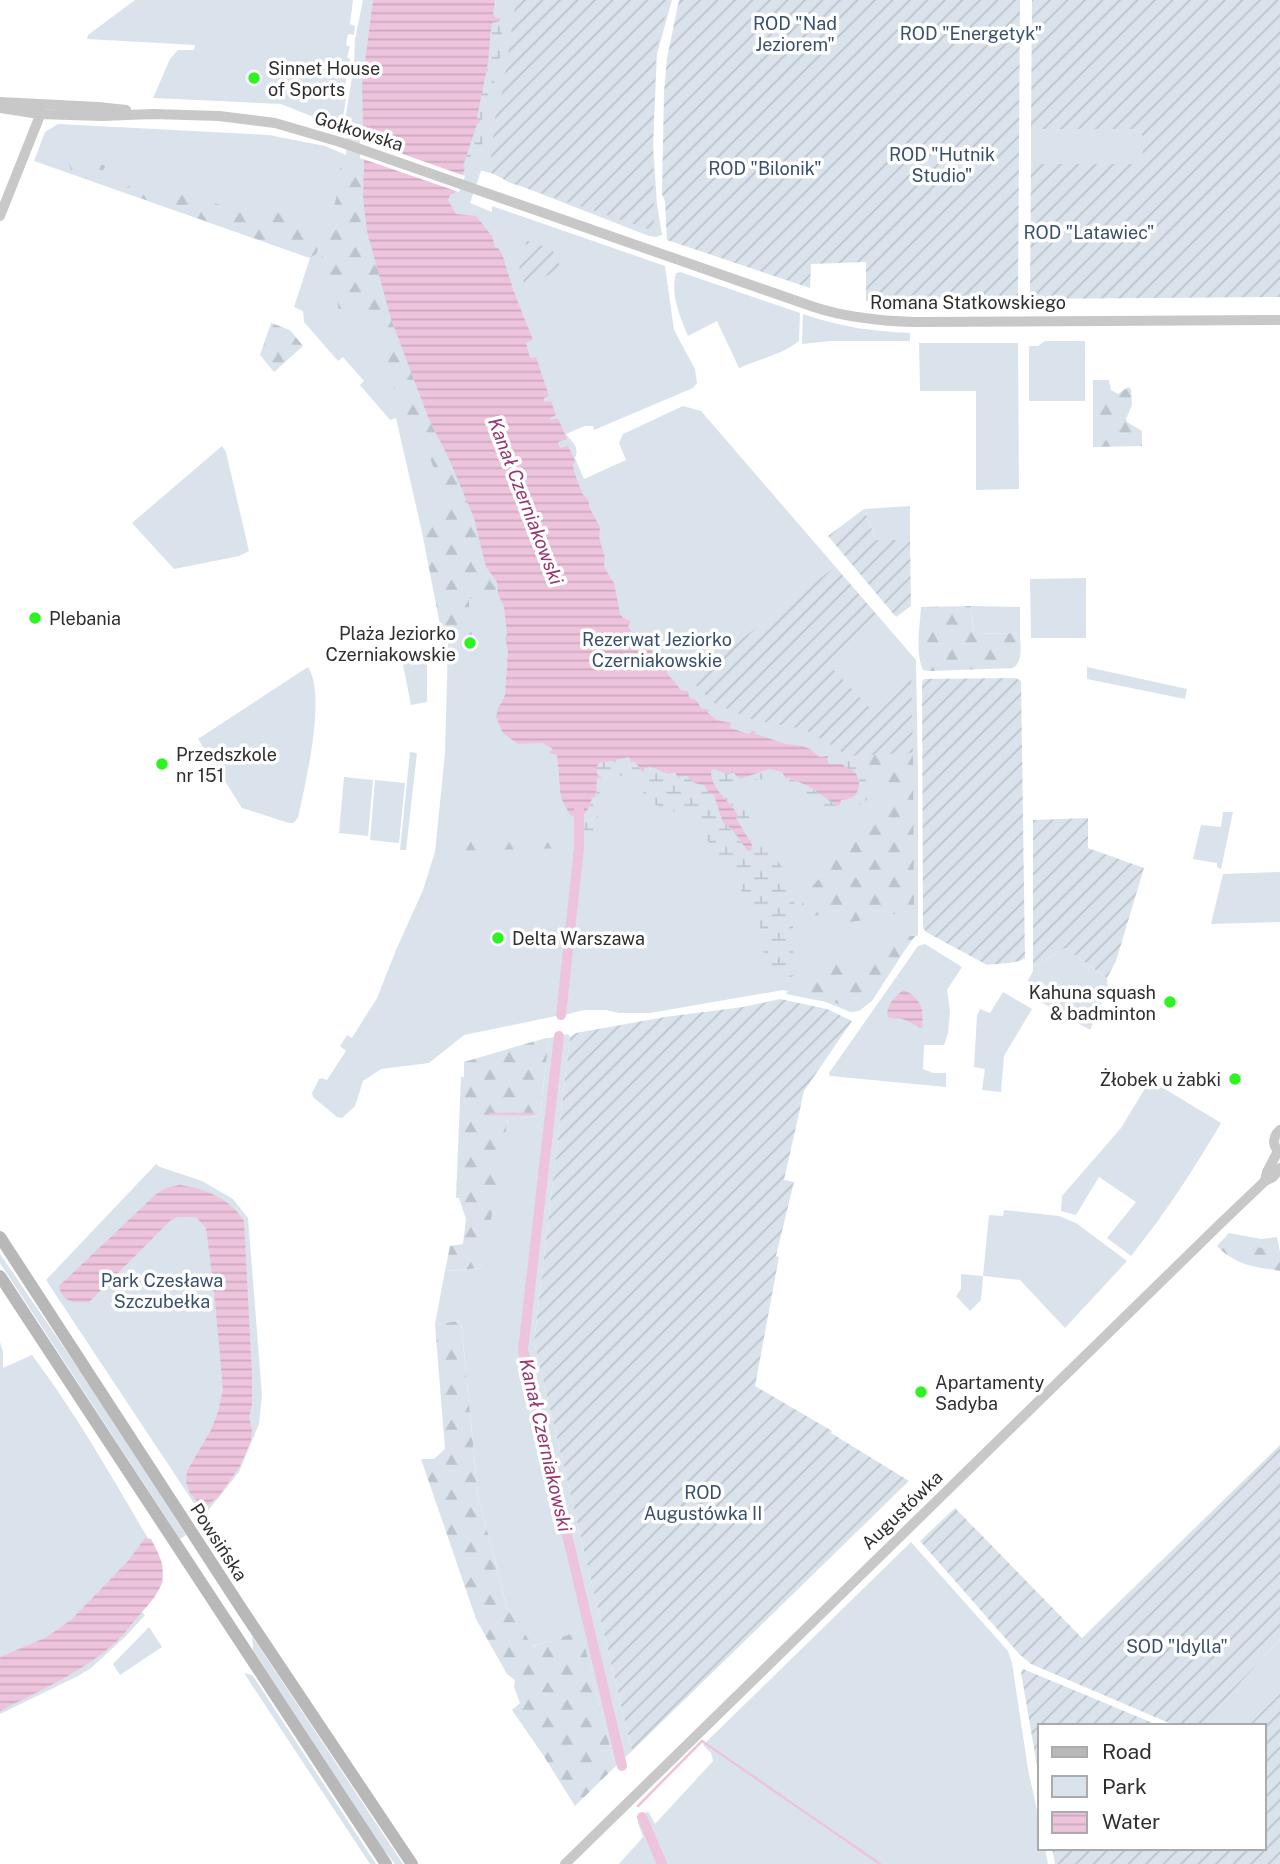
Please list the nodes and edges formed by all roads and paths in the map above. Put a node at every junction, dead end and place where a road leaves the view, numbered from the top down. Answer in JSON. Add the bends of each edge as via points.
{"nodes":[{"id":1,"x":0,"y":102,"type":"edge"},
{"id":2,"x":0,"y":108,"type":"edge"},
{"id":3,"x":40,"y":109,"type":"junction"},
{"id":4,"x":468,"y":187,"type":"joint"},
{"id":5,"x":0,"y":216,"type":"edge"},
{"id":6,"x":1280,"y":320,"type":"edge"},
{"id":7,"x":1280,"y":1130,"type":"edge"},
{"id":8,"x":1279,"y":1152,"type":"edge"},
{"id":9,"x":1280,"y":1168,"type":"edge"},
{"id":10,"x":1265,"y":1181,"type":"junction"},
{"id":11,"x":0,"y":1237,"type":"edge"},
{"id":12,"x":0,"y":1276,"type":"edge"},
{"id":13,"x":386,"y":1864,"type":"edge"},
{"id":14,"x":412,"y":1864,"type":"edge"},
{"id":15,"x":565,"y":1864,"type":"edge"}],
"edges":[{"from":1,"to":3,"type":"street","name":"Gołkowska"},
{"from":2,"to":3,"type":"street","name":"Gołkowska"},
{"from":3,"to":4,"type":"street","name":"Gołkowska","via":[[98,107],[261,121],[299,129]]},
{"from":3,"to":5,"type":"street"},
{"from":4,"to":6,"type":"street","name":"Romana Statkowskiego","via":[[860,319]]},
{"from":7,"to":8,"type":"street","name":"Augustówka","via":[[1274,1140]]},
{"from":8,"to":10,"type":"street","name":"Augustówka"},
{"from":9,"to":10,"type":"street","name":"Augustówka"},
{"from":10,"to":15,"type":"street","name":"Augustówka"},
{"from":11,"to":14,"type":"main road","name":"Powsińska"},
{"from":12,"to":13,"type":"main road"}]}
